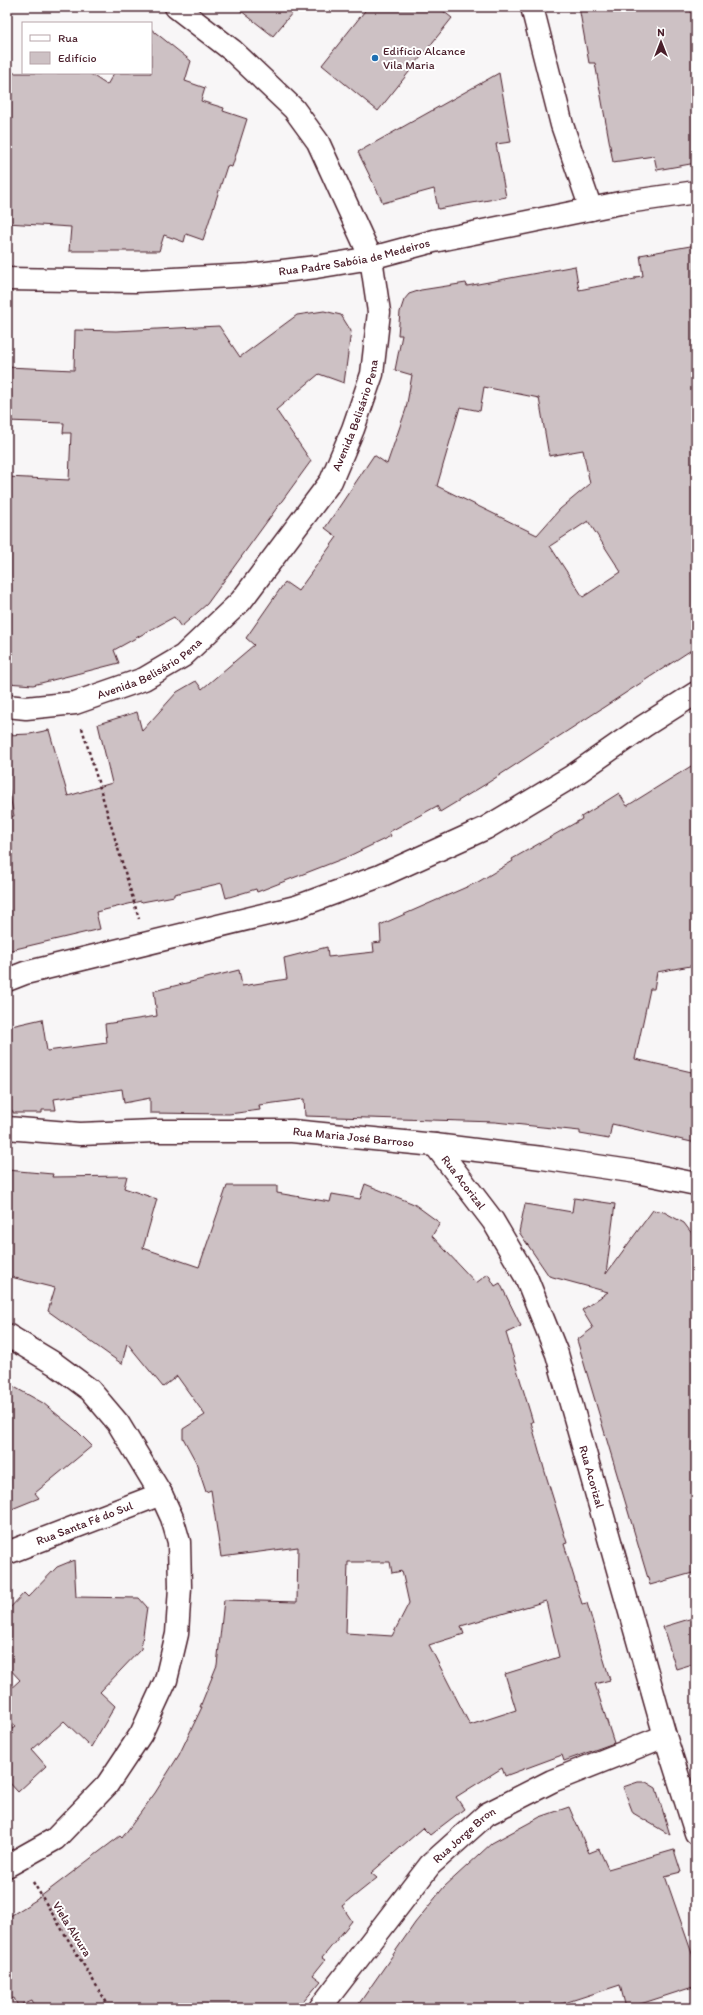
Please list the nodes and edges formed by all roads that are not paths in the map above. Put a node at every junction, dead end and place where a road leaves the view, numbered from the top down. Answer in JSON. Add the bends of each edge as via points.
{"nodes":[{"id":1,"x":176,"y":7,"type":"edge"},
{"id":2,"x":532,"y":7,"type":"edge"},
{"id":3,"x":696,"y":192,"type":"edge"},
{"id":4,"x":591,"y":209,"type":"junction"},
{"id":5,"x":370,"y":258,"type":"junction"},
{"id":6,"x":7,"y":280,"type":"edge"},
{"id":7,"x":696,"y":692,"type":"edge"},
{"id":8,"x":7,"y":706,"type":"edge"},
{"id":9,"x":7,"y":980,"type":"edge"},
{"id":10,"x":7,"y":1128,"type":"edge"},
{"id":11,"x":435,"y":1145,"type":"junction"},
{"id":12,"x":696,"y":1184,"type":"edge"},
{"id":13,"x":7,"y":1335,"type":"edge"},
{"id":14,"x":161,"y":1494,"type":"junction"},
{"id":15,"x":7,"y":1553,"type":"edge"},
{"id":16,"x":665,"y":1736,"type":"junction"},
{"id":17,"x":696,"y":1833,"type":"edge"},
{"id":18,"x":13,"y":1863,"type":"edge"},
{"id":19,"x":320,"y":2008,"type":"edge"}],
"edges":[{"from":1,"to":5,"type":"street","name":"Avenida Belisário Pena","via":[[233,51],[294,109],[318,142]]},
{"from":2,"to":4,"type":"street","via":[[562,125]]},
{"from":3,"to":4,"type":"street","name":"Rua Padre Sabóia de Medeiros"},
{"from":4,"to":5,"type":"street","name":"Rua Padre Sabóia de Medeiros","via":[[434,241]]},
{"from":5,"to":6,"type":"street","name":"Rua Padre Sabóia de Medeiros","via":[[250,275],[135,281]]},
{"from":5,"to":8,"type":"street","name":"Avenida Belisário Pena","via":[[379,312],[372,374],[353,429],[331,481],[241,601],[183,656],[144,679],[75,703],[26,708]]},
{"from":7,"to":9,"type":"street","via":[[571,777],[486,828],[380,876],[296,907],[25,973]]},
{"from":10,"to":11,"type":"street","name":"Rua Maria José Barroso","via":[[80,1134],[292,1131]]},
{"from":11,"to":12,"type":"street","name":"Rua Maria José Barroso","via":[[636,1172]]},
{"from":11,"to":16,"type":"street","name":"Rua Acorizal","via":[[493,1221],[522,1270],[557,1354]]},
{"from":13,"to":14,"type":"street","via":[[55,1364],[90,1390],[118,1423]]},
{"from":14,"to":15,"type":"street","name":"Rua Santa Fé do Sul"},
{"from":14,"to":18,"type":"street","via":[[172,1518],[179,1550],[180,1587],[176,1634],[166,1680],[141,1734],[107,1785],[56,1839]]},
{"from":16,"to":17,"type":"street","name":"Rua Acorizal"},
{"from":16,"to":19,"type":"street","name":"Rua Jorge Bron","via":[[552,1781],[487,1814],[430,1865]]}]}
